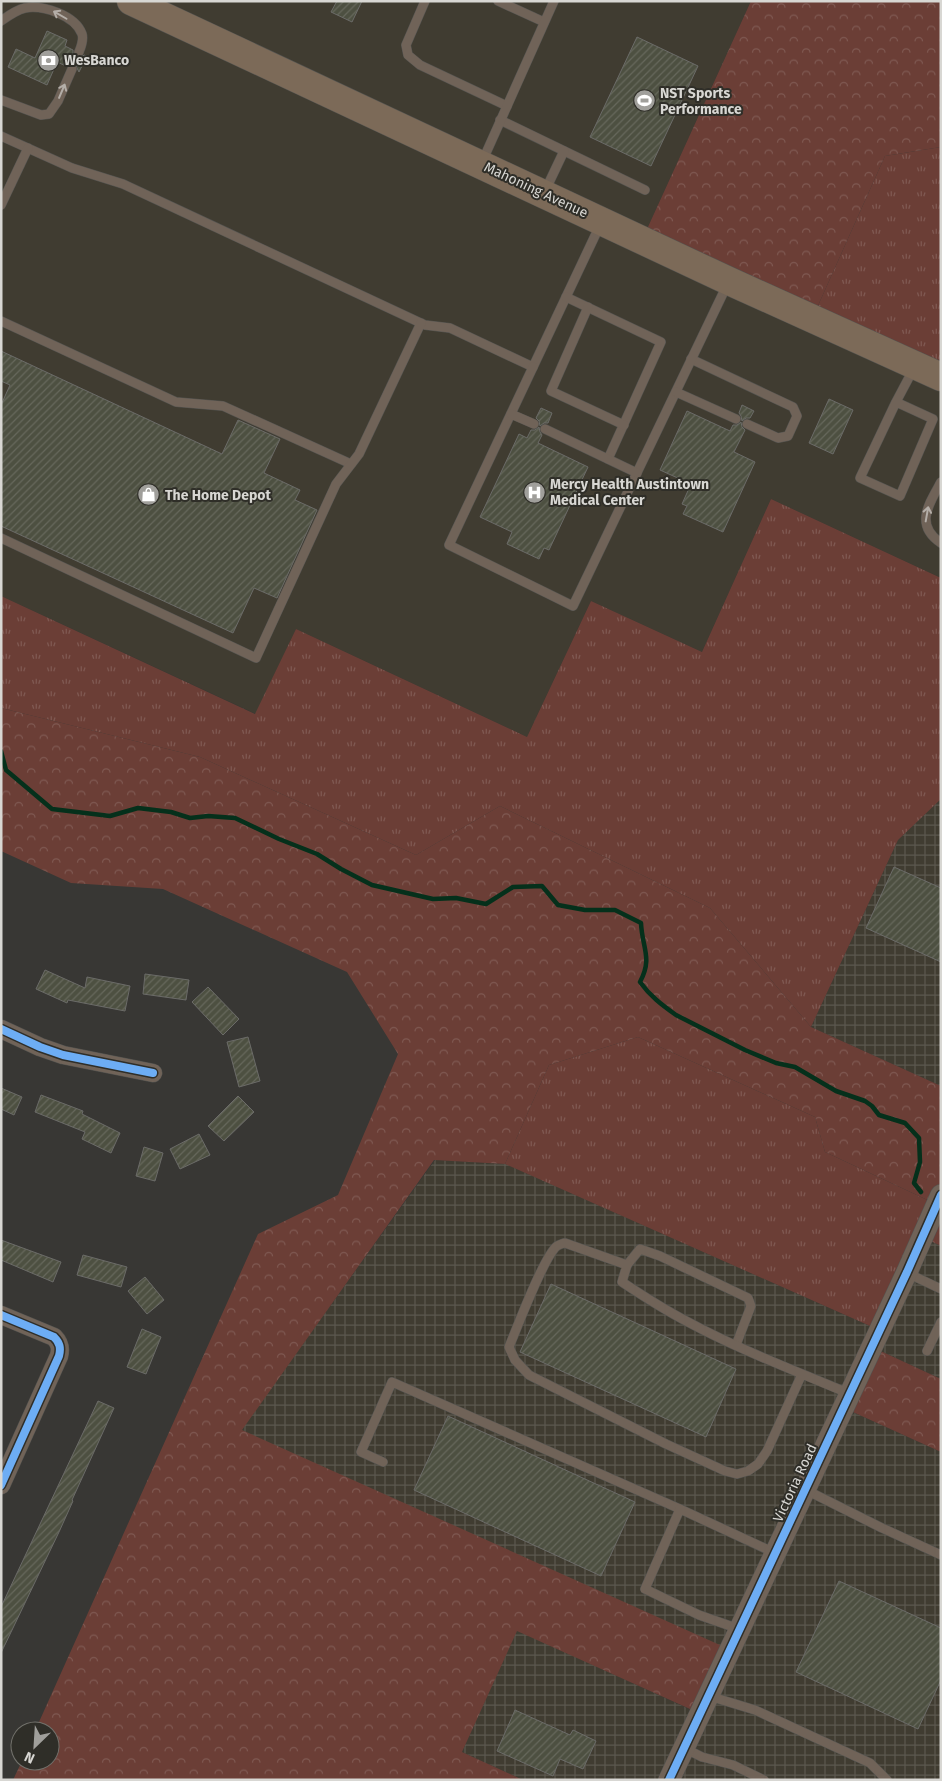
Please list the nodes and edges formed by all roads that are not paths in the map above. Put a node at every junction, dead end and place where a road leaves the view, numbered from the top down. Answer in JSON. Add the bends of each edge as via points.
{"nodes":[{"id":1,"x":131,"y":1,"type":"edge"},
{"id":2,"x":425,"y":1,"type":"edge"},
{"id":3,"x":498,"y":1,"type":"edge"},
{"id":4,"x":554,"y":1,"type":"edge"},
{"id":5,"x":1,"y":21,"type":"edge"},
{"id":6,"x":544,"y":22,"type":"junction"},
{"id":7,"x":79,"y":52,"type":"dead end"},
{"id":8,"x":72,"y":68,"type":"dead end"},
{"id":9,"x":1,"y":100,"type":"edge"},
{"id":10,"x":507,"y":106,"type":"junction"},
{"id":11,"x":500,"y":120,"type":"junction"},
{"id":12,"x":1,"y":136,"type":"edge"},
{"id":13,"x":28,"y":148,"type":"junction"},
{"id":14,"x":564,"y":151,"type":"junction"},
{"id":15,"x":481,"y":164,"type":"junction"},
{"id":16,"x":645,"y":190,"type":"dead end"},
{"id":17,"x":544,"y":194,"type":"junction"},
{"id":18,"x":1,"y":205,"type":"edge"},
{"id":19,"x":602,"y":220,"type":"junction"},
{"id":20,"x":729,"y":281,"type":"junction"},
{"id":21,"x":566,"y":297,"type":"junction"},
{"id":22,"x":588,"y":308,"type":"junction"},
{"id":23,"x":1,"y":321,"type":"edge"},
{"id":24,"x":421,"y":323,"type":"junction"},
{"id":25,"x":691,"y":359,"type":"junction"},
{"id":26,"x":915,"y":366,"type":"junction"},
{"id":27,"x":533,"y":367,"type":"junction"},
{"id":28,"x":941,"y":378,"type":"edge"},
{"id":29,"x":676,"y":392,"type":"junction"},
{"id":30,"x":896,"y":402,"type":"junction"},
{"id":31,"x":511,"y":414,"type":"junction"},
{"id":32,"x":736,"y":419,"type":"dead end"},
{"id":33,"x":534,"y":424,"type":"dead end"},
{"id":34,"x":747,"y":424,"type":"dead end"},
{"id":35,"x":624,"y":425,"type":"junction"},
{"id":36,"x":545,"y":429,"type":"dead end"},
{"id":37,"x":608,"y":459,"type":"junction"},
{"id":38,"x":351,"y":464,"type":"junction"},
{"id":39,"x":637,"y":472,"type":"junction"},
{"id":40,"x":941,"y":482,"type":"edge"},
{"id":41,"x":1,"y":538,"type":"edge"},
{"id":42,"x":941,"y":543,"type":"edge"},
{"id":43,"x":1,"y":1029,"type":"edge"},
{"id":44,"x":153,"y":1073,"type":"dead end"},
{"id":45,"x":941,"y":1195,"type":"edge"},
{"id":46,"x":627,"y":1265,"type":"junction"},
{"id":47,"x":907,"y":1272,"type":"junction"},
{"id":48,"x":941,"y":1289,"type":"edge"},
{"id":49,"x":1,"y":1315,"type":"edge"},
{"id":50,"x":941,"y":1322,"type":"edge"},
{"id":51,"x":736,"y":1345,"type":"junction"},
{"id":52,"x":927,"y":1351,"type":"dead end"},
{"id":53,"x":802,"y":1374,"type":"junction"},
{"id":54,"x":850,"y":1394,"type":"junction"},
{"id":55,"x":383,"y":1462,"type":"dead end"},
{"id":56,"x":1,"y":1485,"type":"edge"},
{"id":57,"x":806,"y":1490,"type":"junction"},
{"id":58,"x":680,"y":1508,"type":"junction"},
{"id":59,"x":776,"y":1553,"type":"junction"},
{"id":60,"x":941,"y":1555,"type":"edge"},
{"id":61,"x":740,"y":1629,"type":"junction"},
{"id":62,"x":708,"y":1696,"type":"junction"},
{"id":63,"x":684,"y":1748,"type":"junction"},
{"id":64,"x":669,"y":1780,"type":"edge"},
{"id":65,"x":764,"y":1780,"type":"edge"},
{"id":66,"x":887,"y":1780,"type":"edge"}],
"edges":[{"from":1,"to":15,"type":"main road","name":"Mahoning Avenue"},
{"from":2,"to":10,"type":"lane","via":[[406,45],[408,55],[420,65]]},
{"from":3,"to":6,"type":"lane"},
{"from":4,"to":6,"type":"lane"},
{"from":7,"to":5,"type":"lane","one_way":true,"via":[[82,35],[78,27],[47,8],[23,9]]},
{"from":6,"to":10,"type":"lane"},
{"from":9,"to":8,"type":"lane","one_way":true,"via":[[41,115],[49,114]]},
{"from":10,"to":11,"type":"lane"},
{"from":11,"to":14,"type":"lane"},
{"from":11,"to":15,"type":"lane"},
{"from":12,"to":13,"type":"lane"},
{"from":13,"to":18,"type":"lane"},
{"from":13,"to":24,"type":"lane","via":[[72,168],[123,184]]},
{"from":14,"to":16,"type":"lane"},
{"from":14,"to":17,"type":"lane"},
{"from":15,"to":17,"type":"main road","name":"Mahoning Avenue"},
{"from":17,"to":19,"type":"main road","name":"Mahoning Avenue"},
{"from":19,"to":20,"type":"main road","name":"Mahoning Avenue"},
{"from":19,"to":21,"type":"lane"},
{"from":20,"to":25,"type":"lane"},
{"from":20,"to":26,"type":"main road","name":"Mahoning Avenue"},
{"from":21,"to":22,"type":"lane"},
{"from":21,"to":27,"type":"lane"},
{"from":22,"to":35,"type":"lane","via":[[661,342]]},
{"from":22,"to":35,"type":"lane","via":[[551,391]]},
{"from":23,"to":38,"type":"lane","via":[[176,402],[222,406]]},
{"from":24,"to":27,"type":"lane","via":[[450,328]]},
{"from":24,"to":38,"type":"lane"},
{"from":25,"to":29,"type":"lane"},
{"from":25,"to":34,"type":"lane","via":[[793,407],[797,416],[788,436],[778,438]]},
{"from":26,"to":28,"type":"main road","name":"Mahoning Avenue"},
{"from":26,"to":30,"type":"lane"},
{"from":27,"to":31,"type":"lane"},
{"from":29,"to":32,"type":"lane"},
{"from":29,"to":39,"type":"lane"},
{"from":30,"to":30,"type":"lane","via":[[860,478],[900,496],[933,419]]},
{"from":31,"to":33,"type":"lane"},
{"from":31,"to":39,"type":"lane","via":[[449,545],[573,606]]},
{"from":35,"to":37,"type":"lane"},
{"from":36,"to":37,"type":"lane"},
{"from":37,"to":39,"type":"lane"},
{"from":38,"to":41,"type":"lane","via":[[336,484],[256,658]]},
{"from":42,"to":40,"type":"lane","one_way":true,"via":[[932,537],[925,524],[927,508]]},
{"from":43,"to":44,"type":"street","via":[[63,1055]]},
{"from":45,"to":47,"type":"street","name":"Victoria Road"},
{"from":46,"to":51,"type":"lane","via":[[622,1282],[688,1323]]},
{"from":46,"to":51,"type":"lane","via":[[640,1249],[748,1298],[751,1306]]},
{"from":46,"to":53,"type":"lane","via":[[565,1243],[558,1246],[529,1298],[509,1347],[515,1360],[529,1375],[666,1444],[737,1474],[758,1464],[767,1451]]},
{"from":47,"to":48,"type":"lane"},
{"from":47,"to":54,"type":"street","name":"Victoria Road"},
{"from":49,"to":56,"type":"street","via":[[54,1337],[60,1349]]},
{"from":50,"to":52,"type":"lane"},
{"from":51,"to":53,"type":"lane"},
{"from":53,"to":54,"type":"lane"},
{"from":54,"to":57,"type":"street","name":"Victoria Road"},
{"from":55,"to":58,"type":"lane","via":[[361,1452],[392,1382]]},
{"from":57,"to":59,"type":"street","name":"Victoria Road"},
{"from":57,"to":60,"type":"lane"},
{"from":58,"to":59,"type":"lane"},
{"from":58,"to":61,"type":"lane","via":[[646,1589],[699,1615]]},
{"from":59,"to":61,"type":"street","name":"Victoria Road"},
{"from":61,"to":62,"type":"street","name":"Victoria Road"},
{"from":62,"to":63,"type":"street","name":"Victoria Road"},
{"from":62,"to":66,"type":"lane","via":[[755,1710],[870,1763]]},
{"from":63,"to":64,"type":"street","name":"Victoria Road"},
{"from":63,"to":65,"type":"lane"}]}
